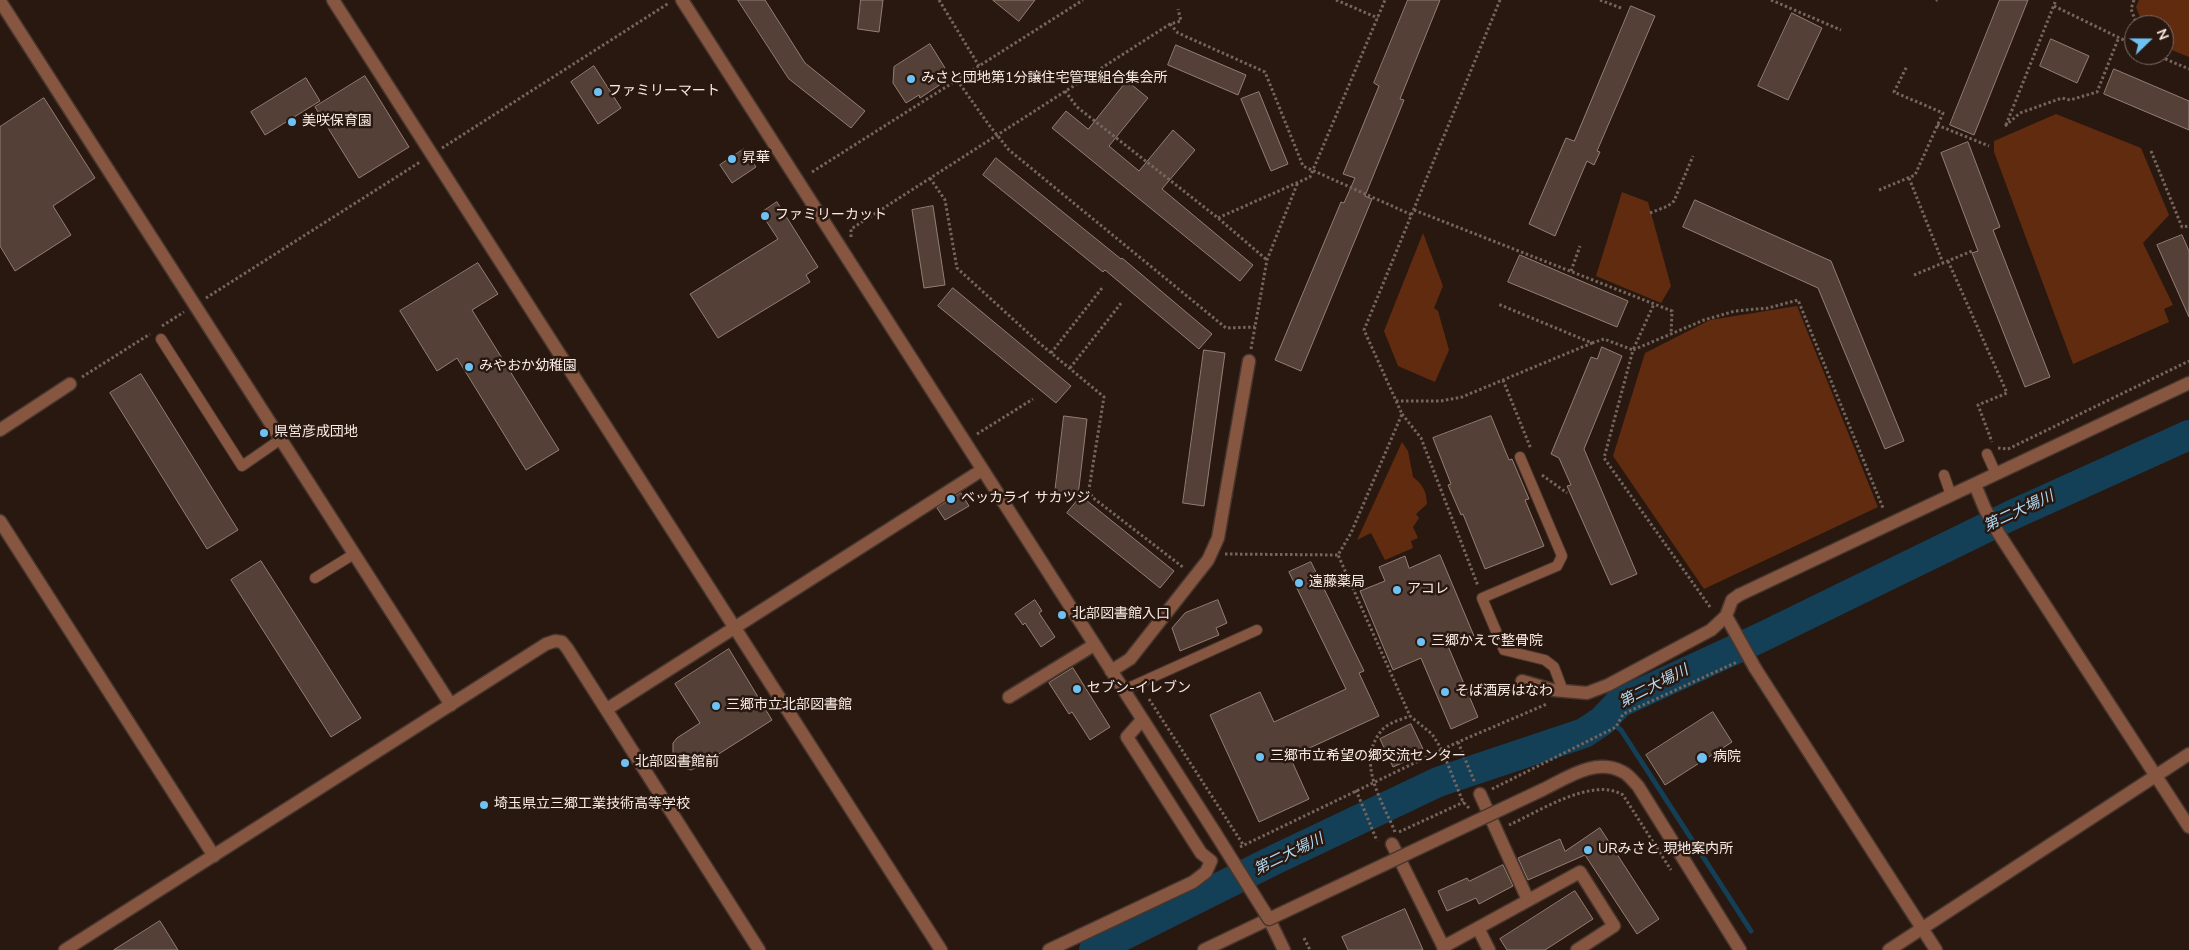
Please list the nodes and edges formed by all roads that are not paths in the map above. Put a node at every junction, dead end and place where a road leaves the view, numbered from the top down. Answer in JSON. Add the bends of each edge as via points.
{"nodes":[{"id":1,"x":332,"y":0,"type":"edge"},
{"id":2,"x":682,"y":0,"type":"edge"},
{"id":3,"x":0,"y":1,"type":"edge"},
{"id":4,"x":161,"y":339,"type":"dead end"},
{"id":5,"x":1249,"y":361,"type":"road end"},
{"id":6,"x":2189,"y":383,"type":"edge"},
{"id":7,"x":70,"y":384,"type":"road end"},
{"id":8,"x":0,"y":430,"type":"edge"},
{"id":9,"x":280,"y":439,"type":"junction"},
{"id":10,"x":1987,"y":454,"type":"dead end"},
{"id":11,"x":1520,"y":457,"type":"dead end"},
{"id":12,"x":982,"y":470,"type":"junction"},
{"id":13,"x":1996,"y":474,"type":"junction"},
{"id":14,"x":1944,"y":476,"type":"dead end"},
{"id":15,"x":1975,"y":485,"type":"junction"},
{"id":16,"x":1952,"y":495,"type":"junction"},
{"id":17,"x":0,"y":521,"type":"edge"},
{"id":18,"x":354,"y":554,"type":"junction"},
{"id":19,"x":315,"y":578,"type":"dead end"},
{"id":20,"x":1726,"y":616,"type":"junction"},
{"id":21,"x":735,"y":627,"type":"junction"},
{"id":22,"x":1257,"y":630,"type":"dead end"},
{"id":23,"x":1094,"y":645,"type":"junction"},
{"id":24,"x":1111,"y":671,"type":"junction"},
{"id":25,"x":1522,"y":682,"type":"dead end"},
{"id":26,"x":1124,"y":690,"type":"junction"},
{"id":27,"x":1568,"y":692,"type":"junction"},
{"id":28,"x":1009,"y":697,"type":"dead end"},
{"id":29,"x":451,"y":705,"type":"junction"},
{"id":30,"x":607,"y":709,"type":"junction"},
{"id":31,"x":1142,"y":720,"type":"junction"},
{"id":32,"x":2189,"y":754,"type":"edge"},
{"id":33,"x":2157,"y":774,"type":"junction"},
{"id":34,"x":1480,"y":794,"type":"road end"},
{"id":35,"x":2189,"y":827,"type":"edge"},
{"id":36,"x":1391,"y":838,"type":"road end"},
{"id":37,"x":214,"y":856,"type":"junction"},
{"id":38,"x":1528,"y":900,"type":"junction"},
{"id":39,"x":1269,"y":919,"type":"junction"},
{"id":40,"x":1478,"y":928,"type":"junction"},
{"id":41,"x":1922,"y":929,"type":"junction"},
{"id":42,"x":1444,"y":948,"type":"edge"},
{"id":43,"x":1486,"y":949,"type":"edge"},
{"id":44,"x":65,"y":950,"type":"edge"},
{"id":45,"x":759,"y":950,"type":"edge"},
{"id":46,"x":941,"y":950,"type":"edge"},
{"id":47,"x":1049,"y":950,"type":"edge"},
{"id":48,"x":1204,"y":950,"type":"edge"},
{"id":49,"x":1284,"y":950,"type":"edge"},
{"id":50,"x":1577,"y":950,"type":"edge"},
{"id":51,"x":1740,"y":950,"type":"edge"},
{"id":52,"x":1889,"y":950,"type":"edge"},
{"id":53,"x":1936,"y":950,"type":"edge"}],
"edges":[{"from":1,"to":21,"type":"street"},
{"from":2,"to":12,"type":"street"},
{"from":3,"to":9,"type":"street"},
{"from":4,"to":9,"type":"lane","via":[[242,466]]},
{"from":5,"to":24,"type":"street","via":[[1213,552],[1130,659]]},
{"from":6,"to":13,"type":"street"},
{"from":7,"to":8,"type":"street"},
{"from":9,"to":18,"type":"street"},
{"from":10,"to":13,"type":"lane"},
{"from":11,"to":27,"type":"lane","via":[[1562,556],[1557,566],[1482,598],[1504,650],[1545,660],[1554,667]]},
{"from":12,"to":21,"type":"street"},
{"from":12,"to":23,"type":"street"},
{"from":13,"to":15,"type":"street"},
{"from":14,"to":16,"type":"lane"},
{"from":15,"to":16,"type":"street"},
{"from":15,"to":33,"type":"street","via":[[2000,534]]},
{"from":16,"to":20,"type":"street","via":[[1739,595],[1732,600]]},
{"from":17,"to":37,"type":"street"},
{"from":18,"to":19,"type":"lane"},
{"from":18,"to":29,"type":"street"},
{"from":20,"to":27,"type":"street","via":[[1698,638],[1608,685],[1587,693]]},
{"from":20,"to":41,"type":"street","via":[[1748,657]]},
{"from":21,"to":30,"type":"street"},
{"from":21,"to":46,"type":"street"},
{"from":22,"to":26,"type":"lane"},
{"from":23,"to":24,"type":"street"},
{"from":23,"to":28,"type":"street"},
{"from":24,"to":26,"type":"street"},
{"from":25,"to":27,"type":"street"},
{"from":26,"to":31,"type":"street"},
{"from":29,"to":30,"type":"street","via":[[555,641],[562,642],[567,648]]},
{"from":29,"to":37,"type":"street"},
{"from":30,"to":45,"type":"street"},
{"from":31,"to":39,"type":"street","bridge":true},
{"from":31,"to":47,"type":"street","via":[[1127,736],[1201,854],[1211,861],[1206,872],[1194,882]]},
{"from":32,"to":33,"type":"street"},
{"from":33,"to":35,"type":"street"},
{"from":33,"to":41,"type":"street"},
{"from":34,"to":38,"type":"street"},
{"from":36,"to":42,"type":"street"},
{"from":37,"to":44,"type":"street"},
{"from":38,"to":40,"type":"street"},
{"from":38,"to":50,"type":"street","via":[[1580,872],[1614,926]]},
{"from":39,"to":48,"type":"street"},
{"from":39,"to":49,"type":"street"},
{"from":39,"to":51,"type":"street","bridge":true,"via":[[1582,770],[1607,767],[1624,773],[1638,786]]},
{"from":40,"to":42,"type":"street"},
{"from":40,"to":43,"type":"street"},
{"from":41,"to":52,"type":"street"},
{"from":41,"to":53,"type":"street"}]}
